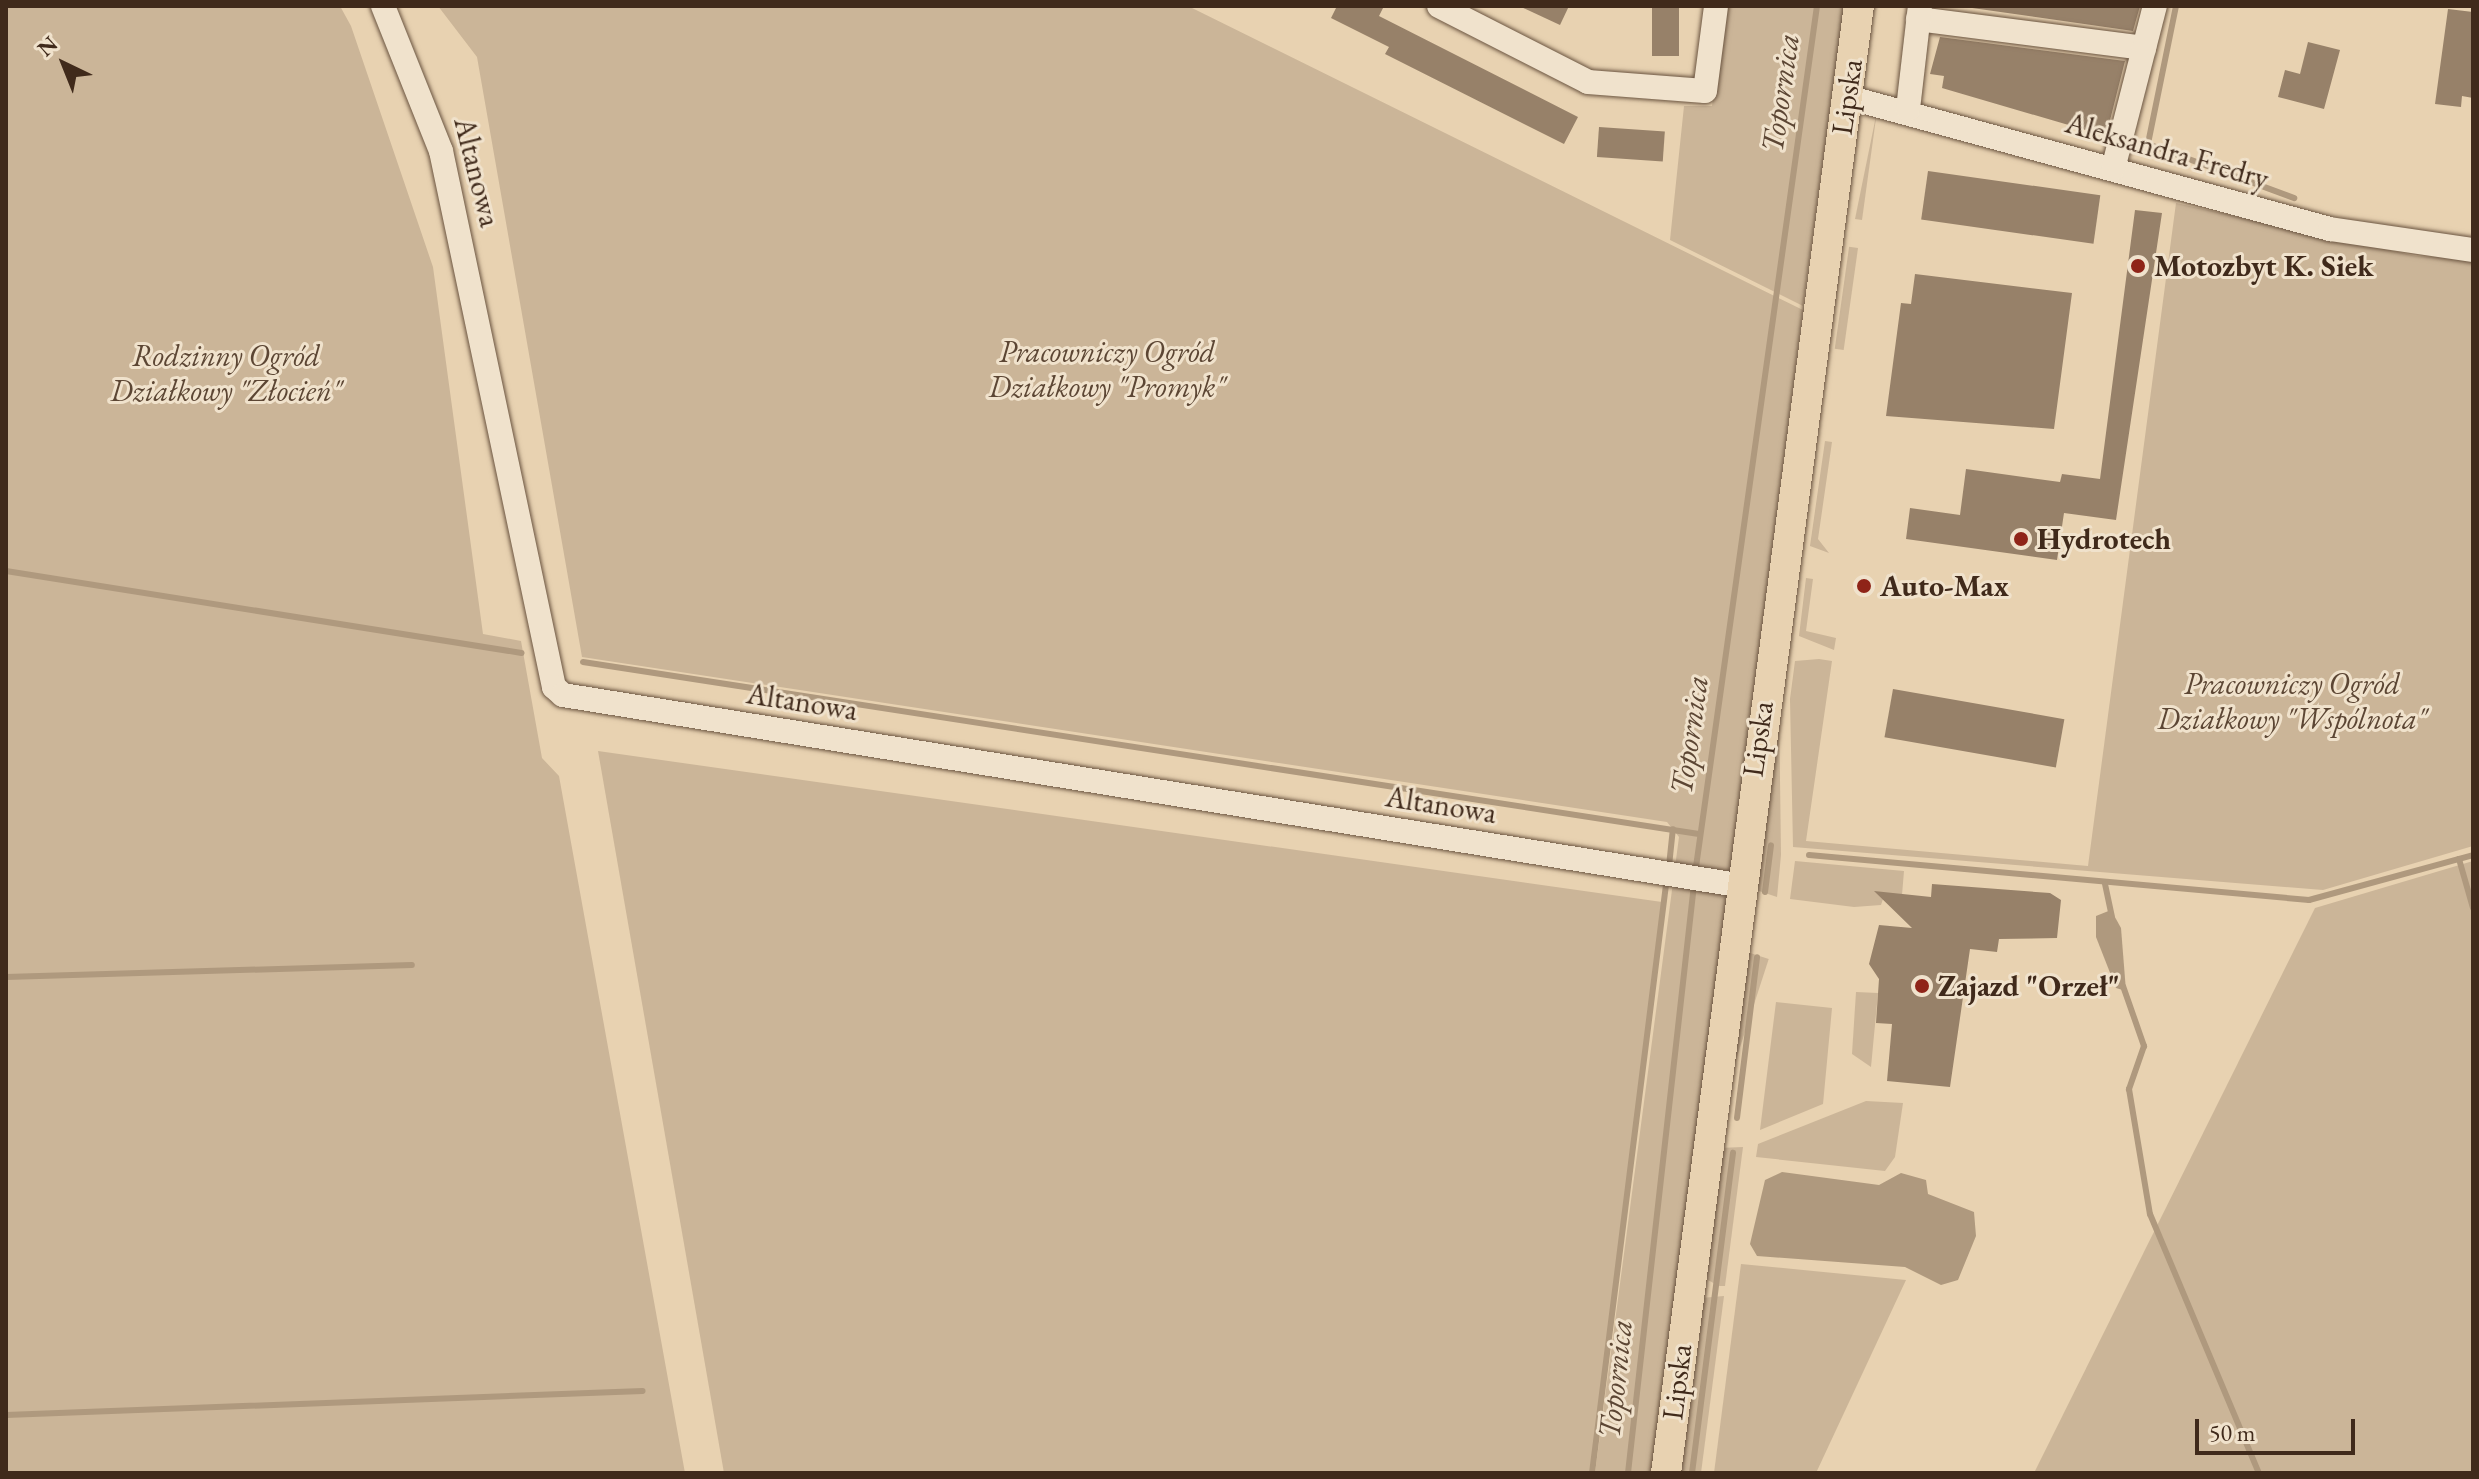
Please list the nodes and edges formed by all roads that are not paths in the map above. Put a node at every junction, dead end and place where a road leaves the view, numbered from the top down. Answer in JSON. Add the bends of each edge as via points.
{"nodes":[{"id":1,"x":383,"y":6,"type":"edge"},
{"id":2,"x":1439,"y":6,"type":"edge"},
{"id":3,"x":1716,"y":6,"type":"edge"},
{"id":4,"x":1859,"y":6,"type":"edge"},
{"id":5,"x":2155,"y":6,"type":"edge"},
{"id":6,"x":1919,"y":12,"type":"edge"},
{"id":7,"x":2144,"y":48,"type":"junction"},
{"id":8,"x":1847,"y":97,"type":"junction"},
{"id":9,"x":1908,"y":109,"type":"junction"},
{"id":10,"x":2113,"y":169,"type":"junction"},
{"id":11,"x":2473,"y":250,"type":"edge"},
{"id":12,"x":1727,"y":883,"type":"junction"},
{"id":13,"x":1666,"y":1473,"type":"edge"}],
"edges":[{"from":1,"to":12,"type":"street","name":"Altanowa","via":[[441,151],[557,691]]},
{"from":2,"to":3,"type":"street","via":[[1588,82],[1705,91]]},
{"from":4,"to":8,"type":"main road","name":"Lipska"},
{"from":5,"to":7,"type":"street"},
{"from":6,"to":7,"type":"street"},
{"from":6,"to":9,"type":"street"},
{"from":7,"to":10,"type":"street"},
{"from":8,"to":9,"type":"street","name":"Aleksandra Fredry"},
{"from":8,"to":12,"type":"main road","name":"Lipska"},
{"from":9,"to":10,"type":"street","name":"Aleksandra Fredry"},
{"from":10,"to":11,"type":"street","name":"Aleksandra Fredry","via":[[2330,229]]},
{"from":12,"to":13,"type":"main road","name":"Lipska"}]}
